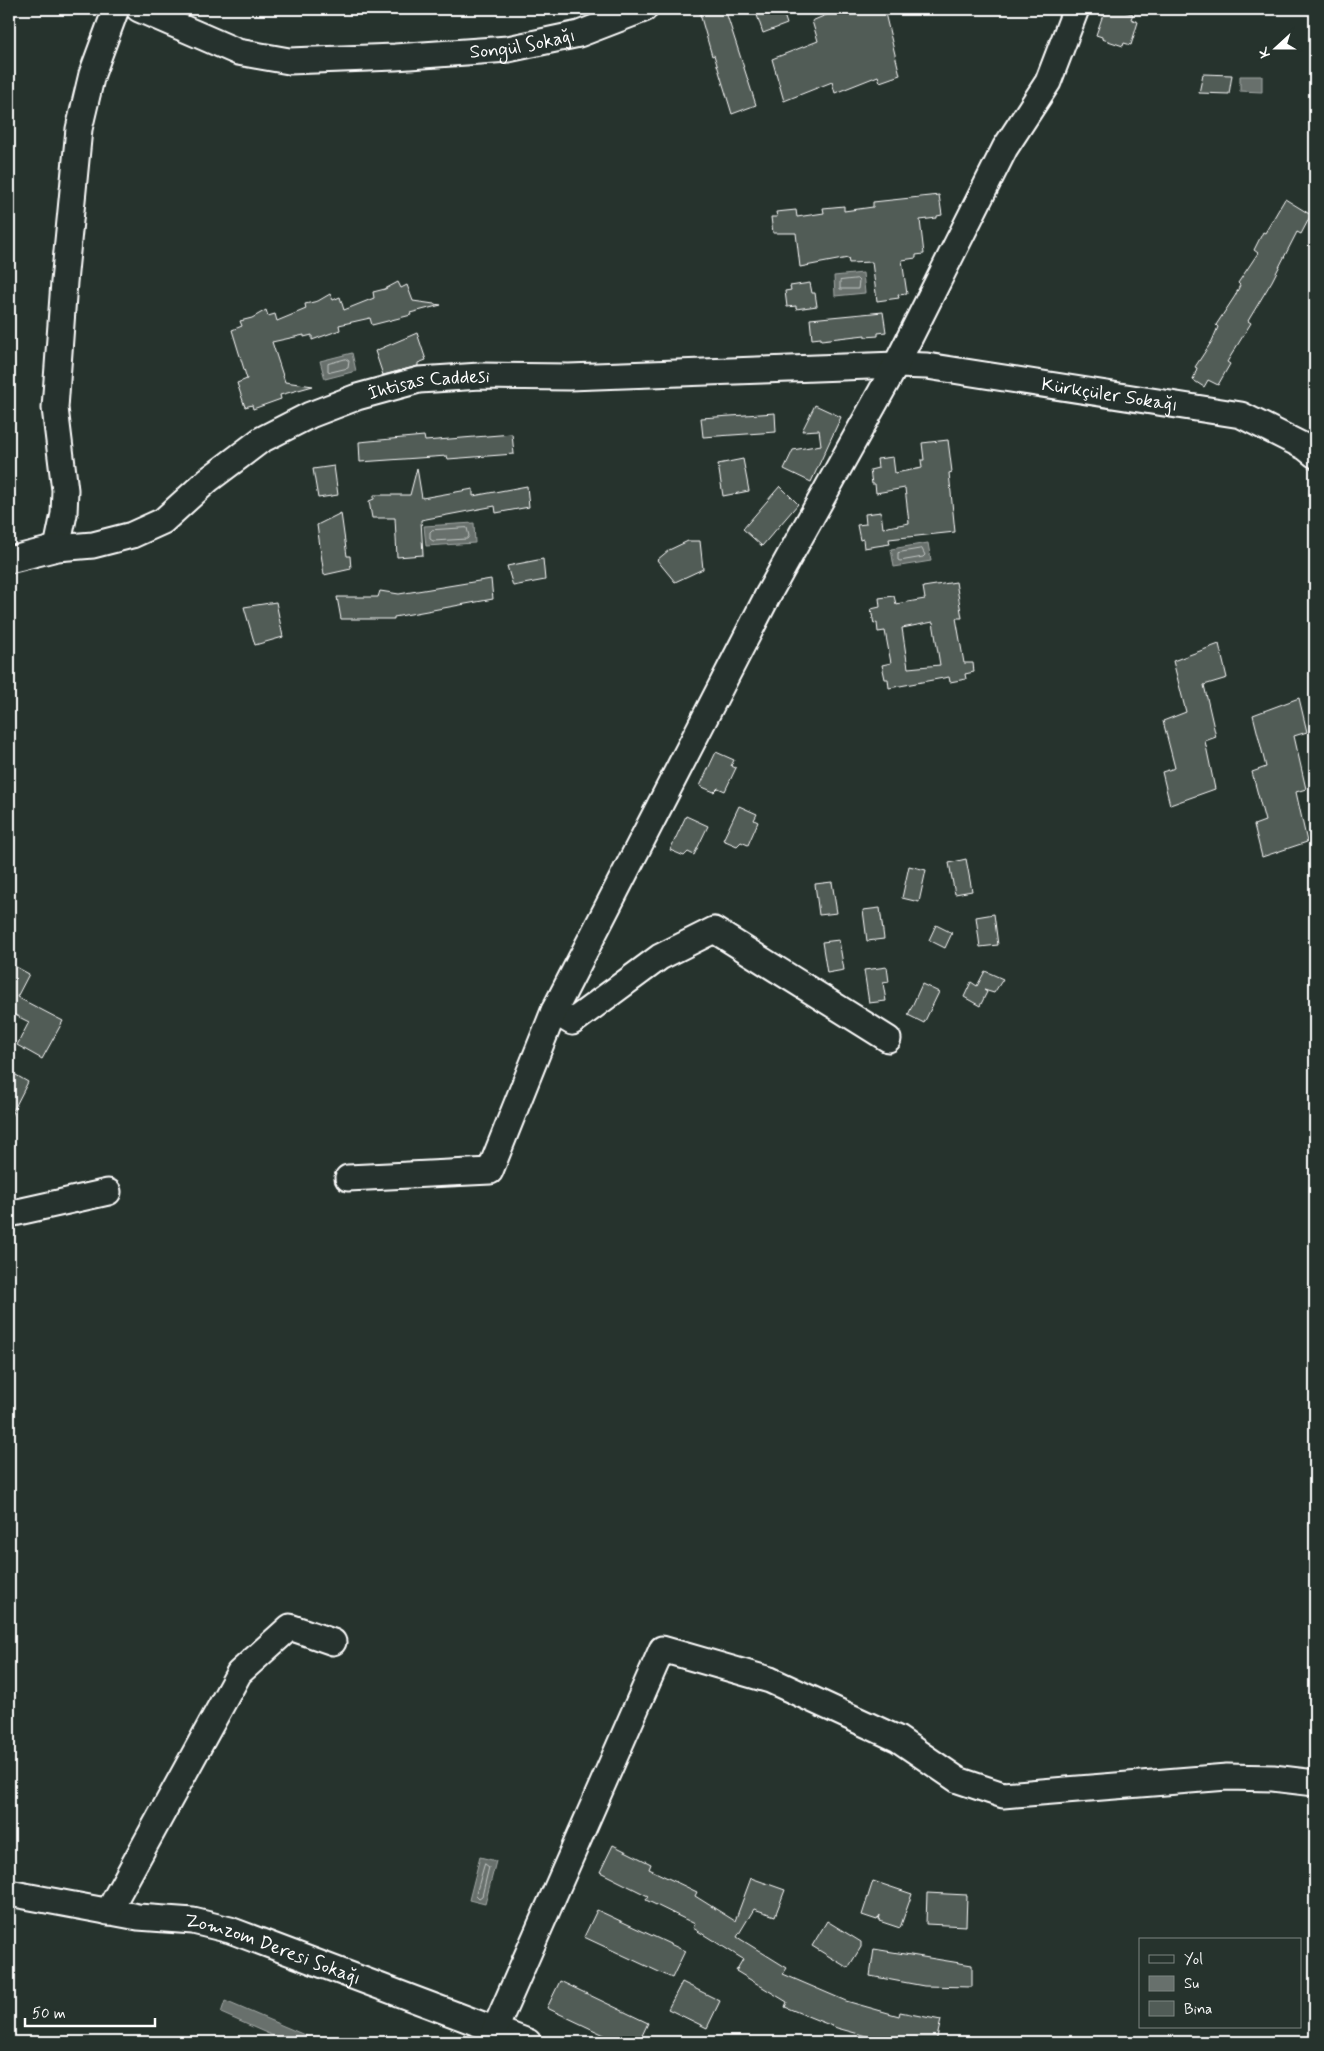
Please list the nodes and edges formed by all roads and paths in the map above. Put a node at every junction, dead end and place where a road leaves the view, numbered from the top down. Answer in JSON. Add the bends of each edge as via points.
{"nodes":[{"id":1,"x":116,"y":9,"type":"edge"},
{"id":2,"x":139,"y":9,"type":"edge"},
{"id":3,"x":644,"y":9,"type":"edge"},
{"id":4,"x":1076,"y":9,"type":"edge"},
{"id":5,"x":896,"y":365,"type":"junction"},
{"id":6,"x":1315,"y":455,"type":"edge"},
{"id":7,"x":57,"y":548,"type":"junction"},
{"id":8,"x":9,"y":560,"type":"edge"},
{"id":9,"x":554,"y":1011,"type":"junction"},
{"id":10,"x":888,"y":1039,"type":"dead end"},
{"id":11,"x":348,"y":1178,"type":"dead end"},
{"id":12,"x":108,"y":1192,"type":"dead end"},
{"id":13,"x":9,"y":1214,"type":"edge"},
{"id":14,"x":334,"y":1642,"type":"dead end"},
{"id":15,"x":1315,"y":1783,"type":"edge"},
{"id":16,"x":9,"y":1893,"type":"edge"},
{"id":17,"x":108,"y":1912,"type":"junction"},
{"id":18,"x":495,"y":2029,"type":"junction"},
{"id":19,"x":528,"y":2042,"type":"edge"}],
"edges":[{"from":1,"to":7,"type":"street","via":[[92,74],[80,129],[55,408],[65,490]]},
{"from":2,"to":3,"type":"street","name":"Songül Sokağı","via":[[238,52],[289,61],[508,49],[579,34]]},
{"from":4,"to":5,"type":"street","via":[[1048,82],[1005,148]]},
{"from":5,"to":6,"type":"street","name":"Kürkçüler Sokağı","via":[[927,366],[1241,415]]},
{"from":5,"to":7,"type":"street","name":"İhtisas Caddesi","via":[[419,380],[357,397],[310,415],[261,440],[208,480],[163,521],[132,535],[101,543]]},
{"from":5,"to":9,"type":"street","via":[[769,593]]},
{"from":7,"to":8,"type":"street","name":"İhtisas Caddesi"},
{"from":9,"to":10,"type":"street","via":[[572,1022],[660,956],[714,930]]},
{"from":9,"to":11,"type":"street","via":[[490,1171]]},
{"from":12,"to":13,"type":"street"},
{"from":14,"to":17,"type":"street","via":[[290,1627],[239,1673]]},
{"from":15,"to":18,"type":"street","via":[[1227,1777],[1002,1795],[958,1780],[898,1739],[770,1680],[662,1649]]},
{"from":16,"to":17,"type":"street","name":"Zomzom Deresi Sokağı"},
{"from":17,"to":18,"type":"street","name":"Zomzom Deresi Sokağı","via":[[193,1920],[230,1930]]},
{"from":18,"to":19,"type":"street","name":"Zomzom Deresi Sokağı"}]}
